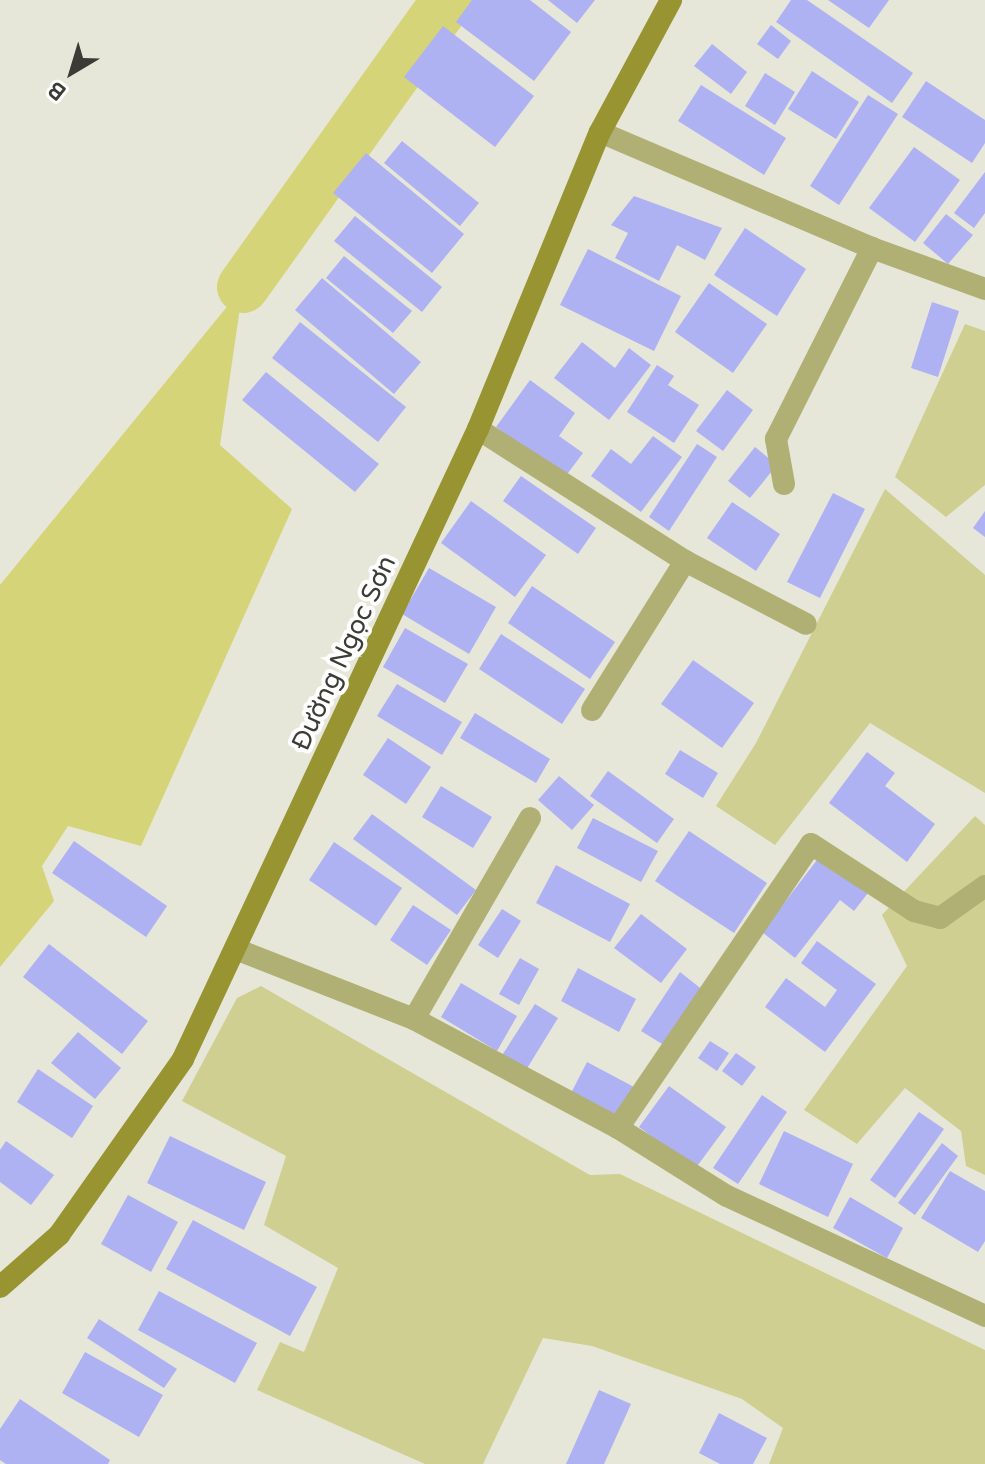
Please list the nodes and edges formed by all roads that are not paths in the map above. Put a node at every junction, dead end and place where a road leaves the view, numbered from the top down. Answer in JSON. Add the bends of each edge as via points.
{"nodes":[{"id":1,"x":671,"y":0,"type":"edge"},
{"id":2,"x":600,"y":132,"type":"junction"},
{"id":3,"x":872,"y":248,"type":"junction"},
{"id":4,"x":985,"y":289,"type":"edge"},
{"id":5,"x":478,"y":429,"type":"junction"},
{"id":6,"x":784,"y":484,"type":"dead end"},
{"id":7,"x":685,"y":561,"type":"junction"},
{"id":8,"x":806,"y":624,"type":"dead end"},
{"id":9,"x":592,"y":710,"type":"dead end"},
{"id":10,"x":530,"y":818,"type":"dead end"},
{"id":11,"x":985,"y":886,"type":"edge"},
{"id":12,"x":238,"y":950,"type":"junction"},
{"id":13,"x":414,"y":1019,"type":"junction"},
{"id":14,"x":618,"y":1128,"type":"junction"},
{"id":15,"x":0,"y":1287,"type":"edge"},
{"id":16,"x":985,"y":1316,"type":"edge"}],
"edges":[{"from":1,"to":2,"type":"main road","name":"Đường Ngọc Sơn"},
{"from":2,"to":3,"type":"street"},
{"from":2,"to":5,"type":"main road","name":"Đường Ngọc Sơn"},
{"from":3,"to":4,"type":"street"},
{"from":3,"to":6,"type":"street","via":[[776,439]]},
{"from":5,"to":7,"type":"street"},
{"from":5,"to":12,"type":"main road","name":"Đường Ngọc Sơn"},
{"from":7,"to":8,"type":"street"},
{"from":7,"to":9,"type":"street"},
{"from":10,"to":13,"type":"street"},
{"from":11,"to":14,"type":"street","via":[[940,918],[914,911],[811,844]]},
{"from":12,"to":13,"type":"street"},
{"from":12,"to":15,"type":"main road","name":"Đường Ngọc Sơn","via":[[183,1059],[59,1235]]},
{"from":13,"to":14,"type":"street"},
{"from":14,"to":16,"type":"street","via":[[727,1196]]}]}
